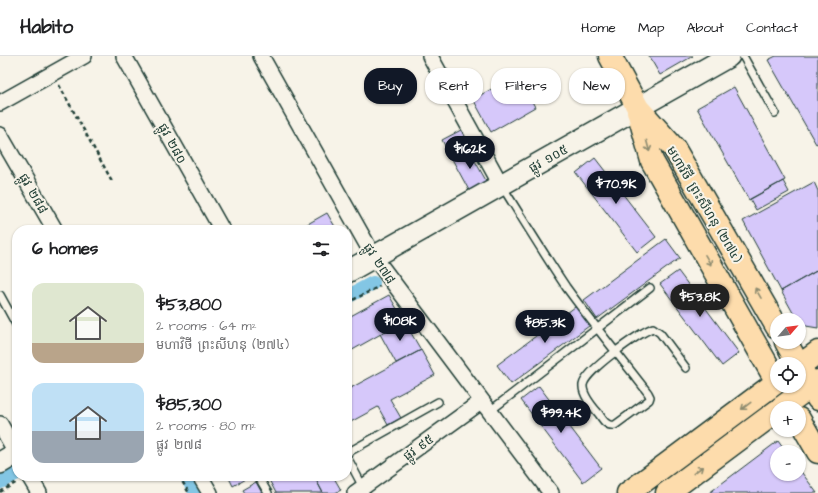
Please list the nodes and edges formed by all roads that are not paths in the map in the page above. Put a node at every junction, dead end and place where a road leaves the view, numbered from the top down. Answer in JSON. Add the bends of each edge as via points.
{"nodes":[{"id":1,"x":84,"y":56,"type":"edge"},
{"id":2,"x":124,"y":56,"type":"edge"},
{"id":3,"x":261,"y":56,"type":"edge"},
{"id":4,"x":430,"y":56,"type":"edge"},
{"id":5,"x":729,"y":56,"type":"edge"},
{"id":6,"x":743,"y":56,"type":"edge"},
{"id":7,"x":610,"y":58,"type":"edge"},
{"id":8,"x":0,"y":103,"type":"edge"},
{"id":9,"x":638,"y":108,"type":"junction"},
{"id":10,"x":774,"y":113,"type":"dead end"},
{"id":11,"x":0,"y":135,"type":"edge"},
{"id":12,"x":501,"y":185,"type":"junction"},
{"id":13,"x":52,"y":225,"type":"edge"},
{"id":14,"x":219,"y":225,"type":"edge"},
{"id":15,"x":374,"y":257,"type":"junction"},
{"id":16,"x":352,"y":269,"type":"edge"},
{"id":17,"x":650,"y":288,"type":"dead end"},
{"id":18,"x":0,"y":295,"type":"edge"},
{"id":19,"x":770,"y":315,"type":"edge"},
{"id":20,"x":12,"y":317,"type":"edge"},
{"id":21,"x":598,"y":328,"type":"junction"},
{"id":22,"x":616,"y":351,"type":"junction"},
{"id":23,"x":818,"y":352,"type":"edge"},
{"id":24,"x":806,"y":360,"type":"edge"},
{"id":25,"x":686,"y":368,"type":"dead end"},
{"id":26,"x":770,"y":370,"type":"edge"},
{"id":27,"x":806,"y":375,"type":"edge"},
{"id":28,"x":770,"y":387,"type":"edge"},
{"id":29,"x":816,"y":389,"type":"edge"},
{"id":30,"x":795,"y":401,"type":"edge"},
{"id":31,"x":438,"y":402,"type":"dead end"},
{"id":32,"x":486,"y":406,"type":"junction"},
{"id":33,"x":770,"y":418,"type":"edge"},
{"id":34,"x":0,"y":424,"type":"edge"},
{"id":35,"x":806,"y":435,"type":"edge"},
{"id":36,"x":352,"y":450,"type":"edge"},
{"id":37,"x":818,"y":452,"type":"edge"},
{"id":38,"x":12,"y":454,"type":"edge"},
{"id":39,"x":352,"y":471,"type":"edge"},
{"id":40,"x":29,"y":481,"type":"edge"},
{"id":41,"x":203,"y":481,"type":"edge"},
{"id":42,"x":261,"y":481,"type":"edge"},
{"id":43,"x":359,"y":490,"type":"edge"},
{"id":44,"x":39,"y":493,"type":"edge"},
{"id":45,"x":210,"y":493,"type":"edge"},
{"id":46,"x":268,"y":493,"type":"edge"},
{"id":47,"x":551,"y":493,"type":"edge"},
{"id":48,"x":628,"y":493,"type":"edge"},
{"id":49,"x":667,"y":493,"type":"edge"}],
"edges":[{"from":1,"to":8,"type":"street"},
{"from":2,"to":14,"type":"street","name":"ផ្លូវ ២៨០"},
{"from":3,"to":15,"type":"street","name":"ផ្លូវ ២៧៨"},
{"from":4,"to":12,"type":"street"},
{"from":5,"to":9,"type":"street","name":"ផ្លូវ ១០៥"},
{"from":6,"to":10,"type":"lane"},
{"from":7,"to":9,"type":"main road","name":"មហាវិថី ព្រះសីហនុ (២៧៤)"},
{"from":9,"to":12,"type":"street","name":"ផ្លូវ ១០៥"},
{"from":19,"to":9,"type":"main road","name":"មហាវិថី ព្រះសីហនុ (២៧៤)","one_way":true,"via":[[674,148]]},
{"from":9,"to":26,"type":"main road","name":"មហាវិថី ព្រះសីហនុ (២៧៤)","one_way":true,"via":[[652,161]]},
{"from":11,"to":13,"type":"street","name":"ផ្លូវ ២៨៨"},
{"from":12,"to":15,"type":"street","name":"ផ្លូវ ១០៥"},
{"from":12,"to":21,"type":"lane","via":[[567,287]]},
{"from":15,"to":16,"type":"street","name":"ផ្លូវ ១០៥"},
{"from":15,"to":32,"type":"street","name":"ផ្លូវ ២៧៨"},
{"from":17,"to":21,"type":"lane"},
{"from":18,"to":20,"type":"lane"},
{"from":21,"to":22,"type":"lane"},
{"from":21,"to":32,"type":"lane"},
{"from":22,"to":22,"type":"lane","via":[[586,378],[583,385],[584,392],[604,422],[611,426],[650,397]]},
{"from":22,"to":25,"type":"lane","via":[[646,330],[654,328]]},
{"from":23,"to":24,"type":"main road"},
{"from":27,"to":29,"type":"main road"},
{"from":28,"to":48,"type":"main road","one_way":true},
{"from":29,"to":30,"type":"main road"},
{"from":31,"to":36,"type":"lane"},
{"from":32,"to":43,"type":"street","name":"ផ្លូវ ៩៥"},
{"from":32,"to":47,"type":"street","name":"ផ្លូវ ២៧៨"},
{"from":49,"to":33,"type":"main road","one_way":true},
{"from":34,"to":38,"type":"street"},
{"from":35,"to":37,"type":"main road"},
{"from":39,"to":43,"type":"lane"},
{"from":40,"to":44,"type":"street"},
{"from":41,"to":45,"type":"street"},
{"from":42,"to":46,"type":"lane"}]}
